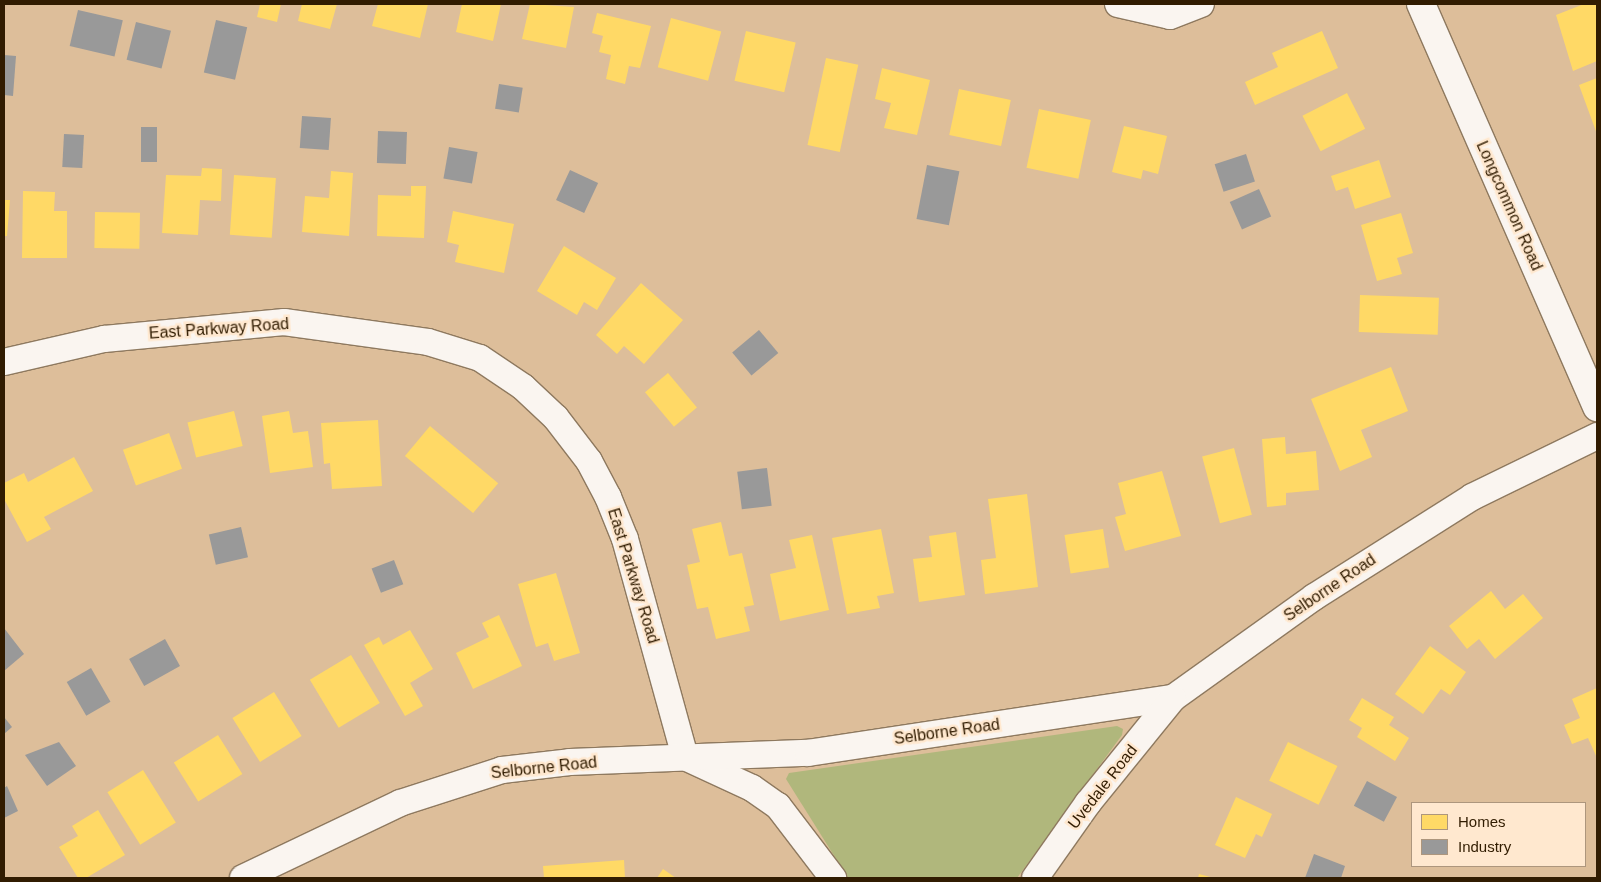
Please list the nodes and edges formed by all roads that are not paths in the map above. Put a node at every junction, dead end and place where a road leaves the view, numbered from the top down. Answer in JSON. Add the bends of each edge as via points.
{"nodes":[{"id":1,"x":1118,"y":4,"type":"edge"},
{"id":2,"x":1201,"y":4,"type":"edge"},
{"id":3,"x":1421,"y":4,"type":"edge"},
{"id":4,"x":4,"y":362,"type":"edge"},
{"id":5,"x":1597,"y":407,"type":"edge"},
{"id":6,"x":1597,"y":436,"type":"edge"},
{"id":7,"x":1174,"y":698,"type":"junction"},
{"id":8,"x":685,"y":757,"type":"junction"},
{"id":9,"x":243,"y":878,"type":"edge"},
{"id":10,"x":833,"y":878,"type":"edge"},
{"id":11,"x":1035,"y":878,"type":"edge"}],
"edges":[{"from":1,"to":2,"type":"street","via":[[1170,16]]},
{"from":3,"to":5,"type":"street","name":"Longcommon Road"},
{"from":4,"to":8,"type":"street","name":"East Parkway Road","via":[[104,339],[284,322],[428,342],[480,358],[523,386],[556,418],[589,461],[608,497],[625,540]]},
{"from":6,"to":7,"type":"street","name":"Selborne Road","via":[[1472,497],[1314,597]]},
{"from":7,"to":8,"type":"street","name":"Selborne Road","via":[[808,753]]},
{"from":7,"to":11,"type":"street","name":"Uvedale Road","via":[[1088,803]]},
{"from":8,"to":9,"type":"street","name":"Selborne Road","via":[[570,762],[502,770],[448,784]]},
{"from":8,"to":10,"type":"street","via":[[752,788],[778,806]]}]}
